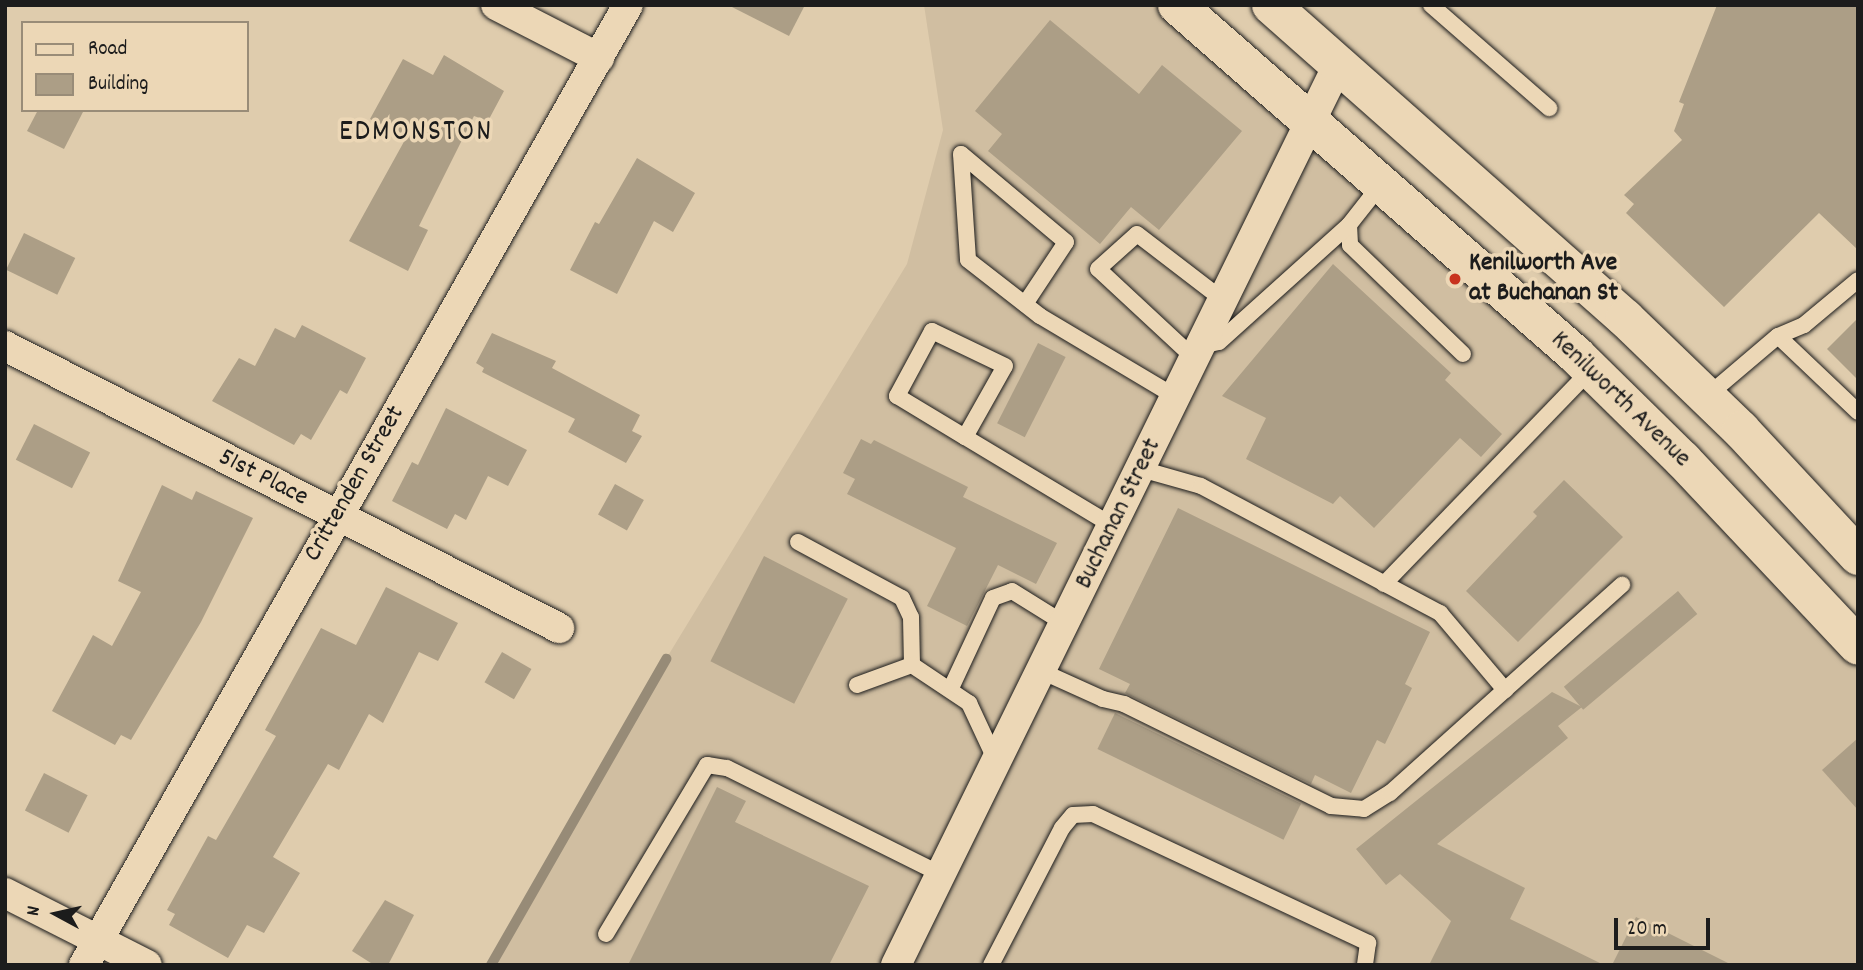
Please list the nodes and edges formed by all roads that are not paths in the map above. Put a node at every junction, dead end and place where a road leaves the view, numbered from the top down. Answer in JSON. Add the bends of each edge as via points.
{"nodes":[{"id":1,"x":496,"y":5,"type":"edge"},
{"id":2,"x":628,"y":5,"type":"edge"},
{"id":3,"x":1177,"y":5,"type":"edge"},
{"id":4,"x":1271,"y":5,"type":"edge"},
{"id":5,"x":1431,"y":5,"type":"edge"},
{"id":6,"x":599,"y":58,"type":"junction"},
{"id":7,"x":1339,"y":63,"type":"junction"},
{"id":8,"x":1549,"y":108,"type":"dead end"},
{"id":9,"x":1310,"y":121,"type":"junction"},
{"id":10,"x":1382,"y":183,"type":"junction"},
{"id":11,"x":1349,"y":225,"type":"junction"},
{"id":12,"x":1858,"y":281,"type":"edge"},
{"id":13,"x":1223,"y":300,"type":"junction"},
{"id":14,"x":1025,"y":304,"type":"junction"},
{"id":15,"x":1778,"y":336,"type":"junction"},
{"id":16,"x":5,"y":346,"type":"edge"},
{"id":17,"x":1198,"y":353,"type":"junction"},
{"id":18,"x":1463,"y":354,"type":"dead end"},
{"id":19,"x":1588,"y":372,"type":"junction"},
{"id":20,"x":1176,"y":397,"type":"junction"},
{"id":21,"x":1706,"y":397,"type":"junction"},
{"id":22,"x":1858,"y":412,"type":"edge"},
{"id":23,"x":965,"y":437,"type":"junction"},
{"id":24,"x":1141,"y":469,"type":"junction"},
{"id":25,"x":337,"y":515,"type":"junction"},
{"id":26,"x":1113,"y":526,"type":"junction"},
{"id":27,"x":799,"y":542,"type":"dead end"},
{"id":28,"x":1858,"y":555,"type":"edge"},
{"id":29,"x":1384,"y":584,"type":"junction"},
{"id":30,"x":1622,"y":585,"type":"dead end"},
{"id":31,"x":1065,"y":624,"type":"junction"},
{"id":32,"x":559,"y":628,"type":"dead end"},
{"id":33,"x":1858,"y":646,"type":"edge"},
{"id":34,"x":912,"y":665,"type":"junction"},
{"id":35,"x":1041,"y":671,"type":"junction"},
{"id":36,"x":857,"y":685,"type":"dead end"},
{"id":37,"x":951,"y":688,"type":"junction"},
{"id":38,"x":1505,"y":690,"type":"junction"},
{"id":39,"x":997,"y":763,"type":"junction"},
{"id":40,"x":941,"y":874,"type":"junction"},
{"id":41,"x":5,"y":893,"type":"edge"},
{"id":42,"x":606,"y":934,"type":"dead end"},
{"id":43,"x":91,"y":952,"type":"edge"},
{"id":44,"x":146,"y":965,"type":"edge"},
{"id":45,"x":896,"y":965,"type":"edge"},
{"id":46,"x":991,"y":965,"type":"edge"},
{"id":47,"x":1365,"y":965,"type":"edge"}],
"edges":[{"from":1,"to":6,"type":"street"},
{"from":2,"to":6,"type":"street","name":"Crittenden Street"},
{"from":3,"to":9,"type":"main road","name":"Kenilworth Avenue"},
{"from":4,"to":7,"type":"main road"},
{"from":5,"to":8,"type":"lane"},
{"from":6,"to":25,"type":"street","name":"Crittenden Street"},
{"from":7,"to":9,"type":"street","name":"Buchanan Street"},
{"from":7,"to":21,"type":"main road","via":[[1626,318]]},
{"from":9,"to":10,"type":"main road","name":"Kenilworth Avenue"},
{"from":9,"to":13,"type":"street","name":"Buchanan Street"},
{"from":10,"to":11,"type":"lane"},
{"from":10,"to":19,"type":"main road","name":"Kenilworth Avenue","via":[[1576,355]]},
{"from":11,"to":17,"type":"lane","via":[[1219,342]]},
{"from":11,"to":18,"type":"lane","via":[[1350,246]]},
{"from":12,"to":15,"type":"lane","via":[[1804,325]]},
{"from":13,"to":17,"type":"street","name":"Buchanan Street"},
{"from":13,"to":17,"type":"lane","via":[[1137,234],[1098,269]]},
{"from":14,"to":14,"type":"lane","via":[[968,260],[961,154],[1066,242]]},
{"from":14,"to":20,"type":"lane"},
{"from":15,"to":21,"type":"lane"},
{"from":15,"to":22,"type":"lane"},
{"from":16,"to":25,"type":"street","name":"51st Place"},
{"from":17,"to":20,"type":"street","name":"Buchanan Street"},
{"from":19,"to":29,"type":"lane"},
{"from":19,"to":33,"type":"main road","name":"Kenilworth Avenue","via":[[1683,460]]},
{"from":20,"to":24,"type":"street","name":"Buchanan Street"},
{"from":21,"to":28,"type":"main road"},
{"from":23,"to":23,"type":"lane","via":[[897,396],[932,331],[1004,366]]},
{"from":23,"to":26,"type":"lane"},
{"from":24,"to":26,"type":"street","name":"Buchanan Street"},
{"from":24,"to":29,"type":"lane","via":[[1200,486]]},
{"from":25,"to":32,"type":"street","name":"51st Place"},
{"from":25,"to":43,"type":"street","name":"Crittenden Street"},
{"from":26,"to":31,"type":"street","name":"Buchanan Street"},
{"from":27,"to":34,"type":"lane","via":[[902,598],[911,617]]},
{"from":29,"to":38,"type":"lane","via":[[1440,613]]},
{"from":30,"to":38,"type":"lane"},
{"from":31,"to":35,"type":"street","name":"Buchanan Street"},
{"from":31,"to":37,"type":"lane","via":[[1012,592],[993,598]]},
{"from":34,"to":36,"type":"lane"},
{"from":34,"to":37,"type":"lane"},
{"from":35,"to":38,"type":"lane","via":[[1124,704],[1331,806],[1364,809],[1390,793]]},
{"from":35,"to":39,"type":"street","name":"Buchanan Street"},
{"from":37,"to":39,"type":"lane","via":[[969,703]]},
{"from":39,"to":40,"type":"street","name":"Buchanan Street"},
{"from":40,"to":42,"type":"lane","via":[[727,768],[707,765]]},
{"from":40,"to":45,"type":"street","name":"Buchanan Street"},
{"from":41,"to":43,"type":"street"},
{"from":43,"to":44,"type":"street"},
{"from":46,"to":47,"type":"lane","via":[[1062,828],[1073,816],[1093,814],[1368,943]]}]}
